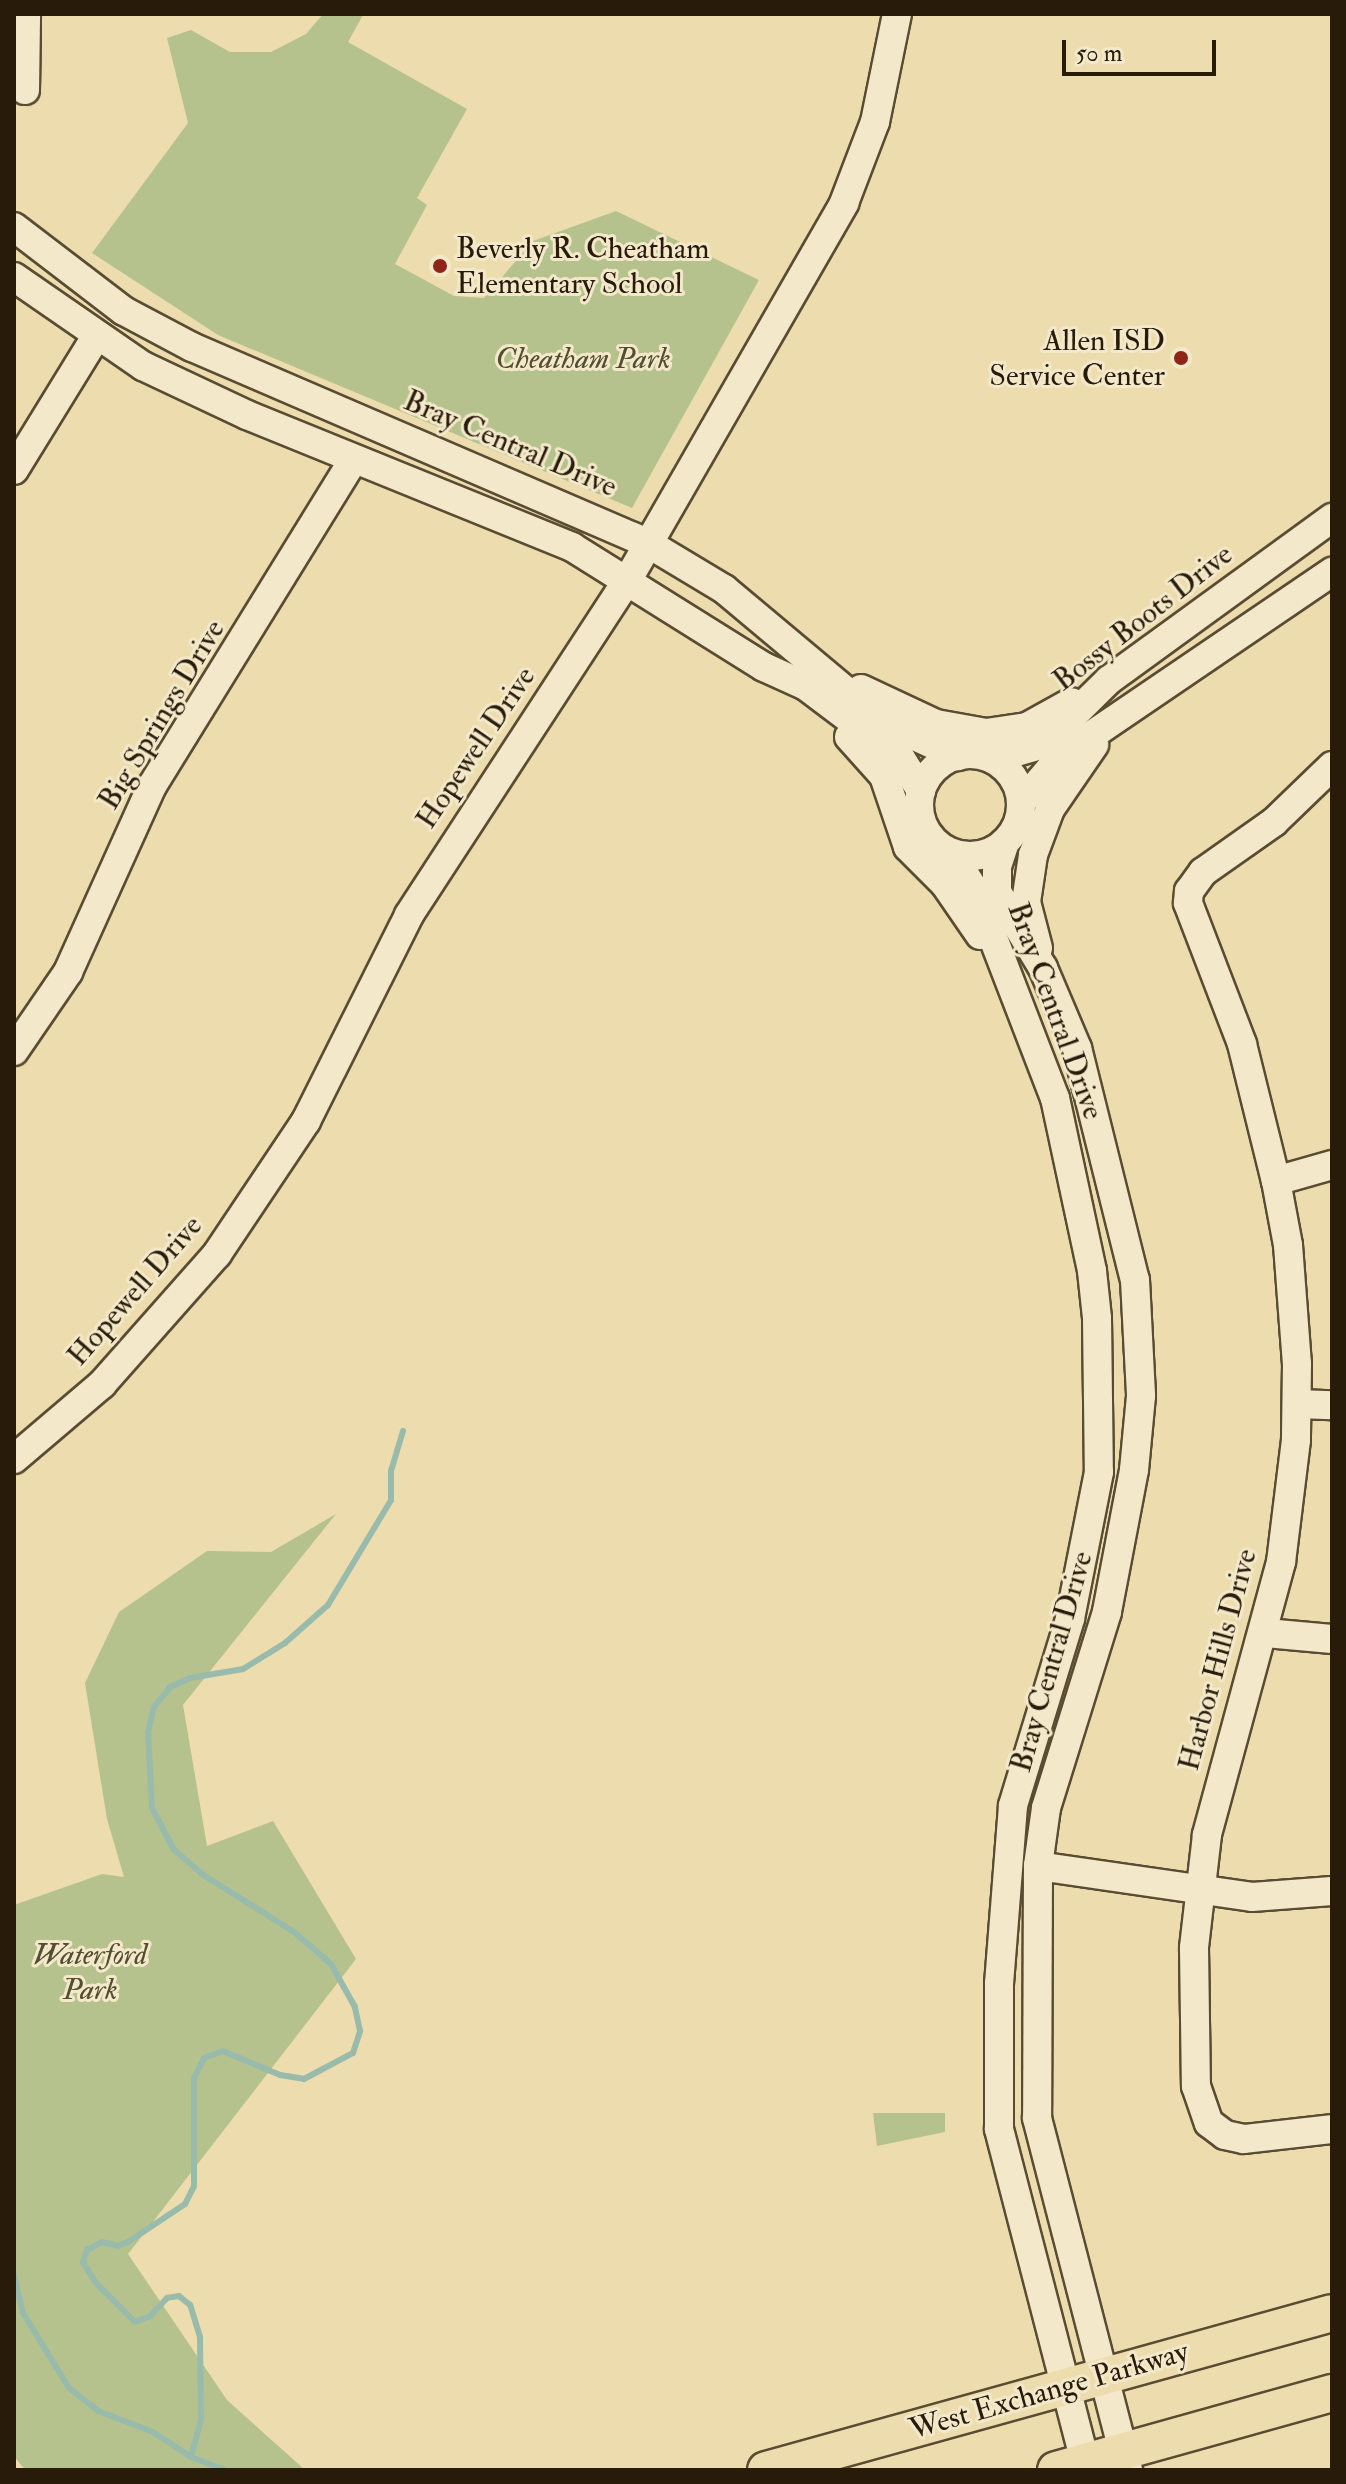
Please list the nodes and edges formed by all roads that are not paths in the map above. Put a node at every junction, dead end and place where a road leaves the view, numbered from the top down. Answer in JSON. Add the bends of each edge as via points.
{"nodes":[{"id":1,"x":26,"y":14,"type":"edge"},
{"id":2,"x":897,"y":14,"type":"edge"},
{"id":3,"x":25,"y":90,"type":"dead end"},
{"id":4,"x":14,"y":227,"type":"edge"},
{"id":5,"x":14,"y":277,"type":"edge"},
{"id":6,"x":97,"y":335,"type":"junction"},
{"id":7,"x":353,"y":460,"type":"junction"},
{"id":8,"x":14,"y":470,"type":"edge"},
{"id":9,"x":1332,"y":518,"type":"edge"},
{"id":10,"x":649,"y":544,"type":"junction"},
{"id":11,"x":1332,"y":572,"type":"edge"},
{"id":12,"x":627,"y":581,"type":"junction"},
{"id":13,"x":794,"y":644,"type":"junction"},
{"id":14,"x":764,"y":667,"type":"junction"},
{"id":15,"x":1109,"y":680,"type":"junction"},
{"id":16,"x":1132,"y":711,"type":"junction"},
{"id":17,"x":958,"y":756,"type":"junction"},
{"id":18,"x":992,"y":759,"type":"junction"},
{"id":19,"x":1332,"y":766,"type":"edge"},
{"id":20,"x":921,"y":791,"type":"junction"},
{"id":21,"x":1021,"y":803,"type":"junction"},
{"id":22,"x":1005,"y":842,"type":"junction"},
{"id":23,"x":951,"y":853,"type":"junction"},
{"id":24,"x":1003,"y":968,"type":"junction"},
{"id":25,"x":1043,"y":968,"type":"junction"},
{"id":26,"x":14,"y":1051,"type":"edge"},
{"id":27,"x":1332,"y":1165,"type":"edge"},
{"id":28,"x":1276,"y":1181,"type":"junction"},
{"id":29,"x":1297,"y":1404,"type":"junction"},
{"id":30,"x":1332,"y":1405,"type":"edge"},
{"id":31,"x":14,"y":1459,"type":"edge"},
{"id":32,"x":1266,"y":1633,"type":"junction"},
{"id":33,"x":1332,"y":1639,"type":"edge"},
{"id":34,"x":1038,"y":1866,"type":"junction"},
{"id":35,"x":1201,"y":1890,"type":"junction"},
{"id":36,"x":1332,"y":1891,"type":"edge"},
{"id":37,"x":1332,"y":2129,"type":"edge"},
{"id":38,"x":1332,"y":2313,"type":"edge"},
{"id":39,"x":1100,"y":2377,"type":"junction"},
{"id":40,"x":1063,"y":2387,"type":"junction"},
{"id":41,"x":1332,"y":2393,"type":"edge"},
{"id":42,"x":951,"y":2418,"type":"junction"},
{"id":43,"x":1125,"y":2461,"type":"edge"},
{"id":44,"x":1076,"y":2467,"type":"edge"},
{"id":45,"x":766,"y":2470,"type":"edge"},
{"id":46,"x":853,"y":2470,"type":"edge"}],
"edges":[{"from":1,"to":3,"type":"street"},
{"from":2,"to":10,"type":"street","name":"Hopewell Drive","via":[[875,122],[844,203]]},
{"from":4,"to":10,"type":"street","name":"Bray Central Drive","via":[[124,311],[192,347]]},
{"from":5,"to":6,"type":"street"},
{"from":6,"to":7,"type":"street","via":[[143,366]]},
{"from":6,"to":8,"type":"street"},
{"from":7,"to":12,"type":"street","via":[[572,547]]},
{"from":7,"to":26,"type":"street","name":"Big Springs Drive","via":[[152,786],[68,972]]},
{"from":9,"to":15,"type":"street","name":"Bossy Boots Drive"},
{"from":10,"to":12,"type":"street","name":"Hopewell Drive"},
{"from":10,"to":13,"type":"street","name":"Bray Central Drive","via":[[724,589]]},
{"from":11,"to":16,"type":"street","name":"Bossy Boots Drive"},
{"from":12,"to":14,"type":"street"},
{"from":12,"to":31,"type":"street","name":"Hopewell Drive","via":[[409,915],[306,1121],[217,1254],[102,1384]]},
{"from":13,"to":15,"type":"street","via":[[868,693],[923,720],[973,732],[1027,727]]},
{"from":13,"to":17,"type":"street","name":"Bray Central Drive","via":[[820,673],[882,721]]},
{"from":14,"to":20,"type":"street","via":[[806,686],[892,750]]},
{"from":14,"to":24,"type":"street","via":[[791,698],[870,756],[888,785],[908,847],[951,892]]},
{"from":15,"to":18,"type":"street","name":"Bossy Boots Drive","via":[[1044,744]]},
{"from":16,"to":21,"type":"street","name":"Bossy Boots Drive","via":[[1061,756]]},
{"from":16,"to":25,"type":"street","via":[[1080,760],[1038,836],[1026,902]]},
{"from":17,"to":18,"type":"street"},
{"from":17,"to":20,"type":"street","via":[[937,766]]},
{"from":18,"to":21,"type":"street","via":[[1013,777]]},
{"from":19,"to":28,"type":"street","name":"Harbor Hills Drive","via":[[1274,822],[1203,872],[1189,891],[1191,915],[1242,1044]]},
{"from":20,"to":23,"type":"street","via":[[920,816],[926,832]]},
{"from":21,"to":22,"type":"street","via":[[1018,824]]},
{"from":22,"to":23,"type":"street","via":[[975,856]]},
{"from":22,"to":25,"type":"street","name":"Bray Central Drive","via":[[997,892]]},
{"from":23,"to":24,"type":"street","name":"Bray Central Drive","via":[[975,891]]},
{"from":24,"to":40,"type":"street","name":"Bray Central Drive","via":[[1038,1048],[1069,1149],[1097,1318],[1099,1472],[1070,1619],[1013,1806],[999,1984],[999,2129]]},
{"from":25,"to":34,"type":"street","name":"Bray Central Drive","via":[[1077,1048],[1105,1146],[1135,1280],[1141,1396],[1134,1470],[1107,1612],[1046,1808]]},
{"from":27,"to":28,"type":"street"},
{"from":28,"to":29,"type":"street","name":"Harbor Hills Drive","via":[[1294,1308]]},
{"from":29,"to":30,"type":"street"},
{"from":29,"to":32,"type":"street","name":"Harbor Hills Drive","via":[[1288,1510]]},
{"from":32,"to":33,"type":"street"},
{"from":32,"to":35,"type":"street","name":"Harbor Hills Drive","via":[[1216,1800]]},
{"from":34,"to":35,"type":"street"},
{"from":34,"to":39,"type":"street","name":"Bray Central Drive","via":[[1037,2118]]},
{"from":35,"to":36,"type":"street","via":[[1252,1897]]},
{"from":35,"to":37,"type":"street","name":"Harbor Hills Drive","via":[[1194,1948],[1194,2059],[1200,2105],[1209,2123],[1225,2135],[1244,2139]]},
{"from":38,"to":39,"type":"main road","name":"West Exchange Parkway"},
{"from":39,"to":40,"type":"main road","name":"West Exchange Parkway"},
{"from":39,"to":43,"type":"street","name":"Bray Central Drive"},
{"from":40,"to":42,"type":"main road","name":"West Exchange Parkway"},
{"from":40,"to":44,"type":"street","name":"Bray Central Drive"},
{"from":41,"to":43,"type":"main road"},
{"from":42,"to":45,"type":"main road","name":"West Exchange Parkway"},
{"from":42,"to":46,"type":"main road","via":[[871,2466]]},
{"from":43,"to":44,"type":"main road"}]}
